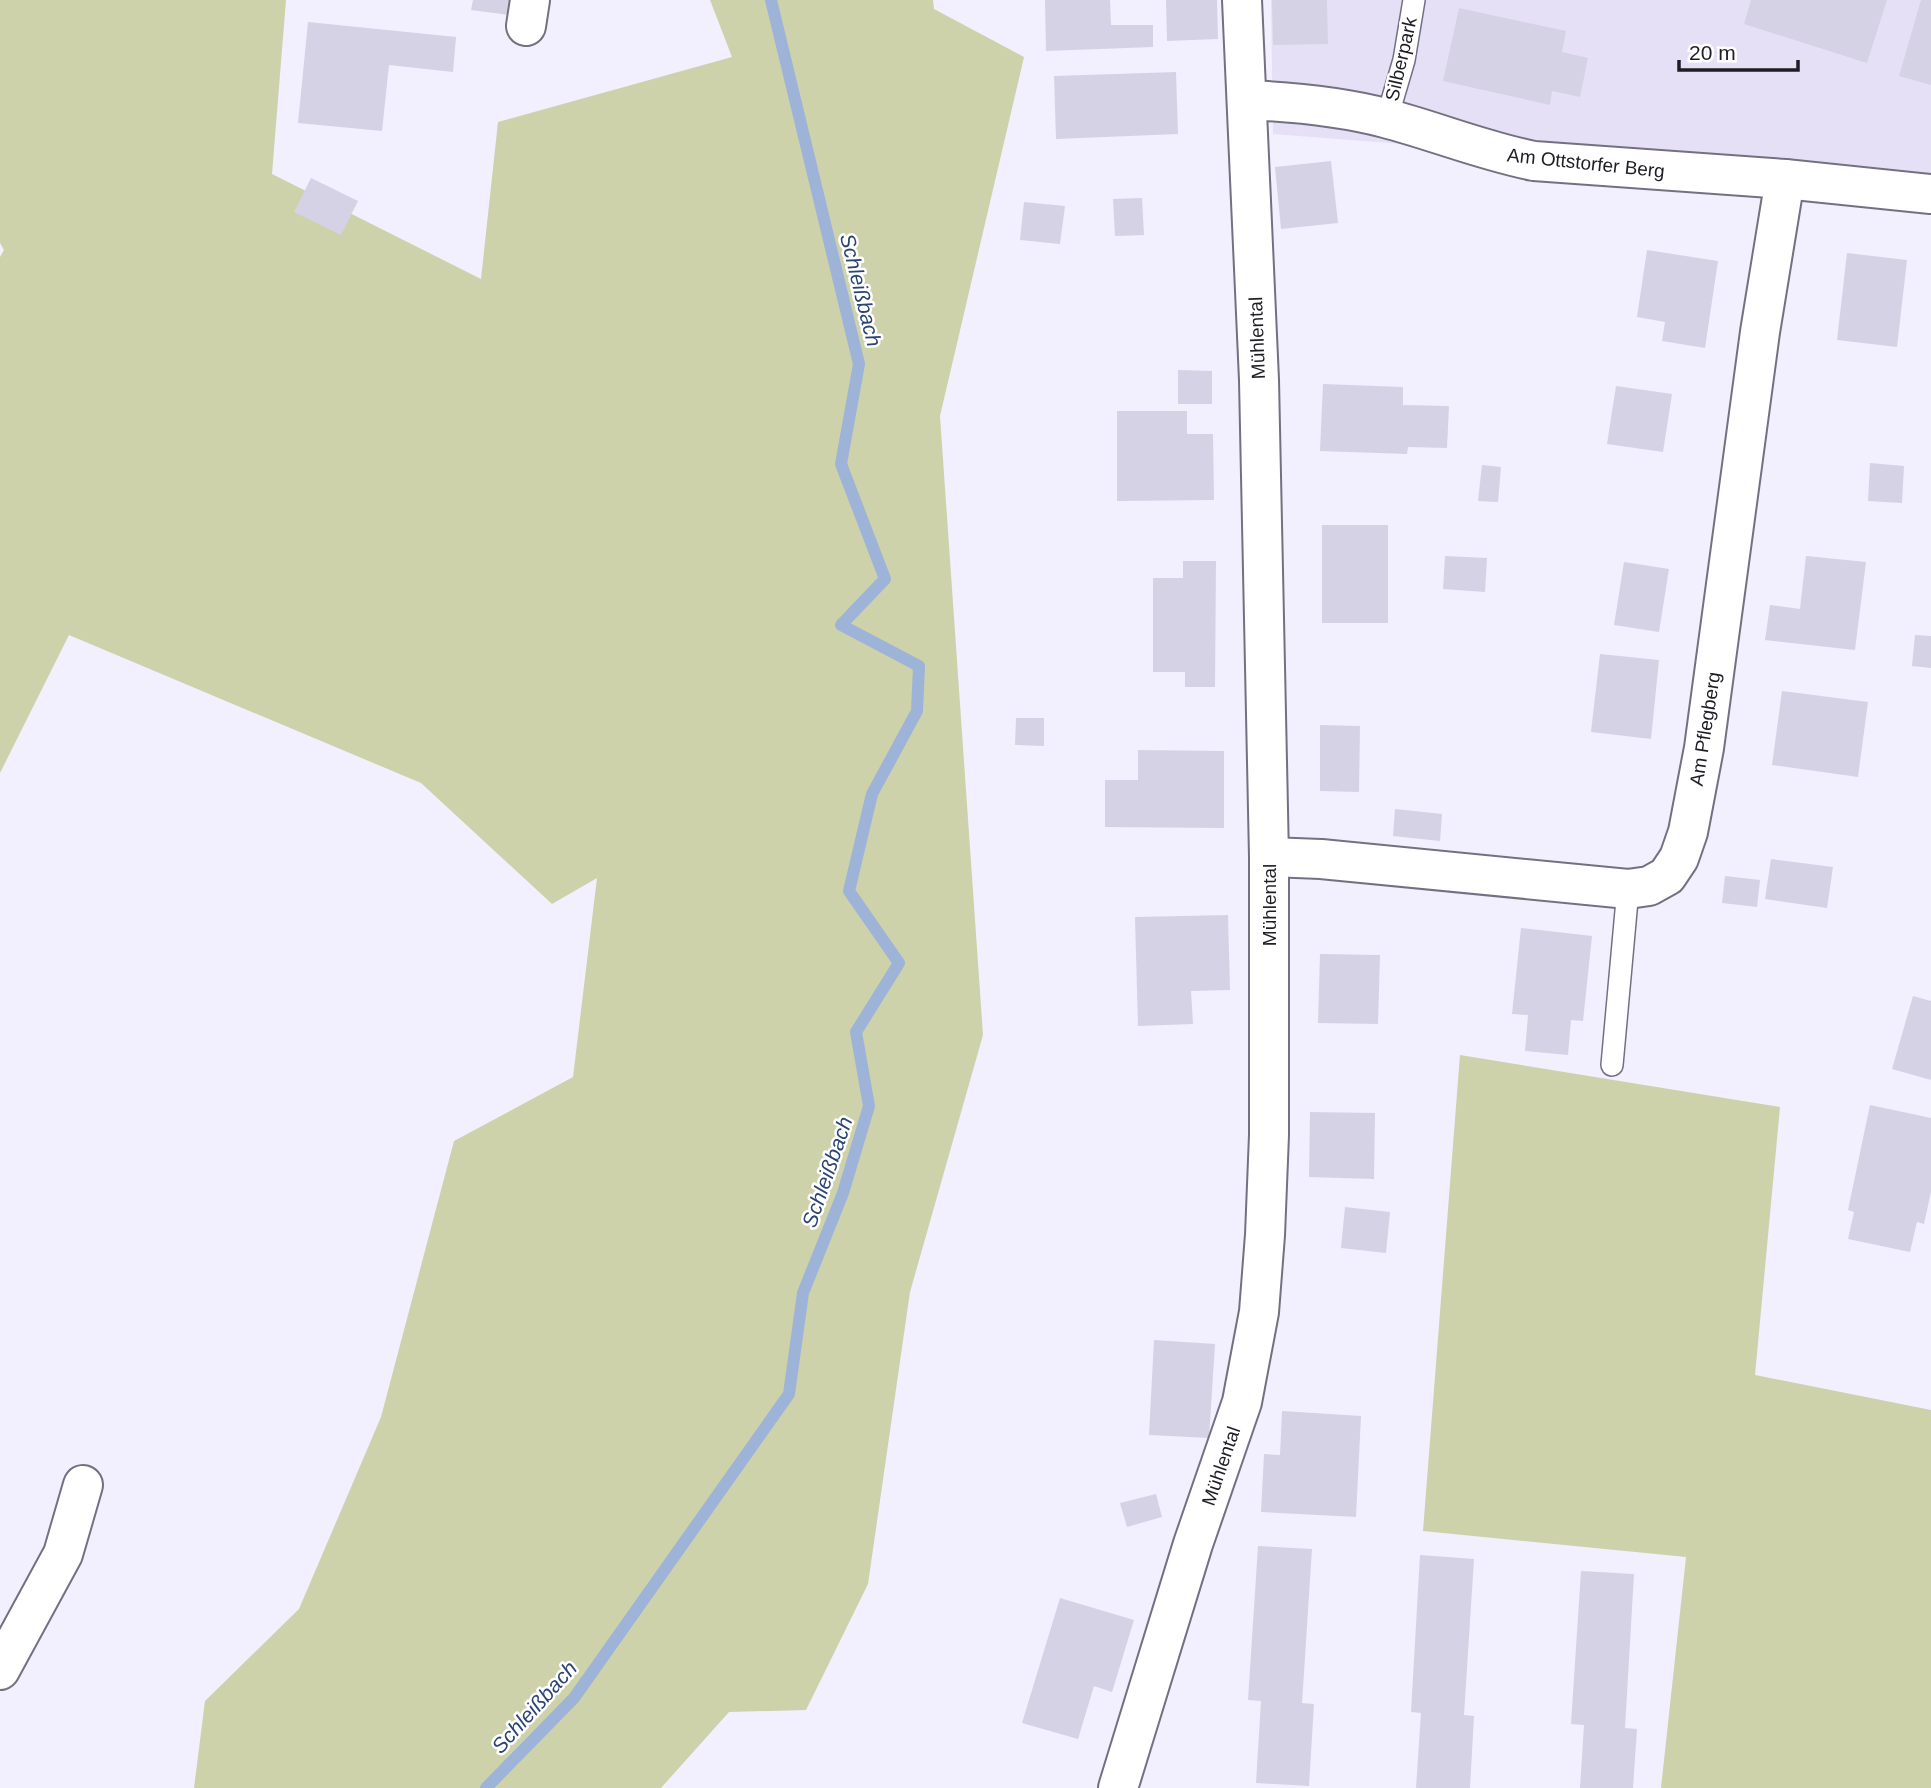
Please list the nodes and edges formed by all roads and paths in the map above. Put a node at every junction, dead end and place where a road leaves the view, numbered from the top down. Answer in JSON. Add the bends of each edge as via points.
{"nodes":[{"id":1,"x":1242,"y":0,"type":"edge"},
{"id":2,"x":1414,"y":0,"type":"edge"},
{"id":3,"x":1247,"y":100,"type":"junction"},
{"id":4,"x":1387,"y":118,"type":"junction"},
{"id":5,"x":1785,"y":178,"type":"junction"},
{"id":6,"x":1931,"y":194,"type":"edge"},
{"id":7,"x":1269,"y":858,"type":"junction"},
{"id":8,"x":1628,"y":889,"type":"junction"},
{"id":9,"x":1612,"y":1065,"type":"dead end"},
{"id":10,"x":83,"y":1485,"type":"dead end"},
{"id":11,"x":0,"y":1671,"type":"edge"},
{"id":12,"x":1118,"y":1788,"type":"edge"}],
"edges":[{"from":1,"to":3,"type":"street","name":"Mühlental"},
{"from":2,"to":4,"type":"lane","name":"Silberpark","via":[[1404,60]]},
{"from":3,"to":4,"type":"street","name":"Am Ottstorfer Berg","via":[[1306,103]]},
{"from":3,"to":7,"type":"street","name":"Mühlental","via":[[1259,380]]},
{"from":4,"to":5,"type":"street","name":"Am Ottstorfer Berg","via":[[1497,154],[1534,161]]},
{"from":5,"to":6,"type":"street","name":"Am Ottstorfer Berg"},
{"from":5,"to":8,"type":"street","name":"Am Pflegberg","via":[[1704,748],[1688,832],[1667,876],[1650,886]]},
{"from":7,"to":8,"type":"street","name":"Am Pflegberg"},
{"from":7,"to":12,"type":"street","name":"Mühlental","via":[[1269,1135],[1259,1312],[1231,1443],[1193,1544]]},
{"from":8,"to":9,"type":"lane"},
{"from":10,"to":11,"type":"street","via":[[64,1554]]}]}
